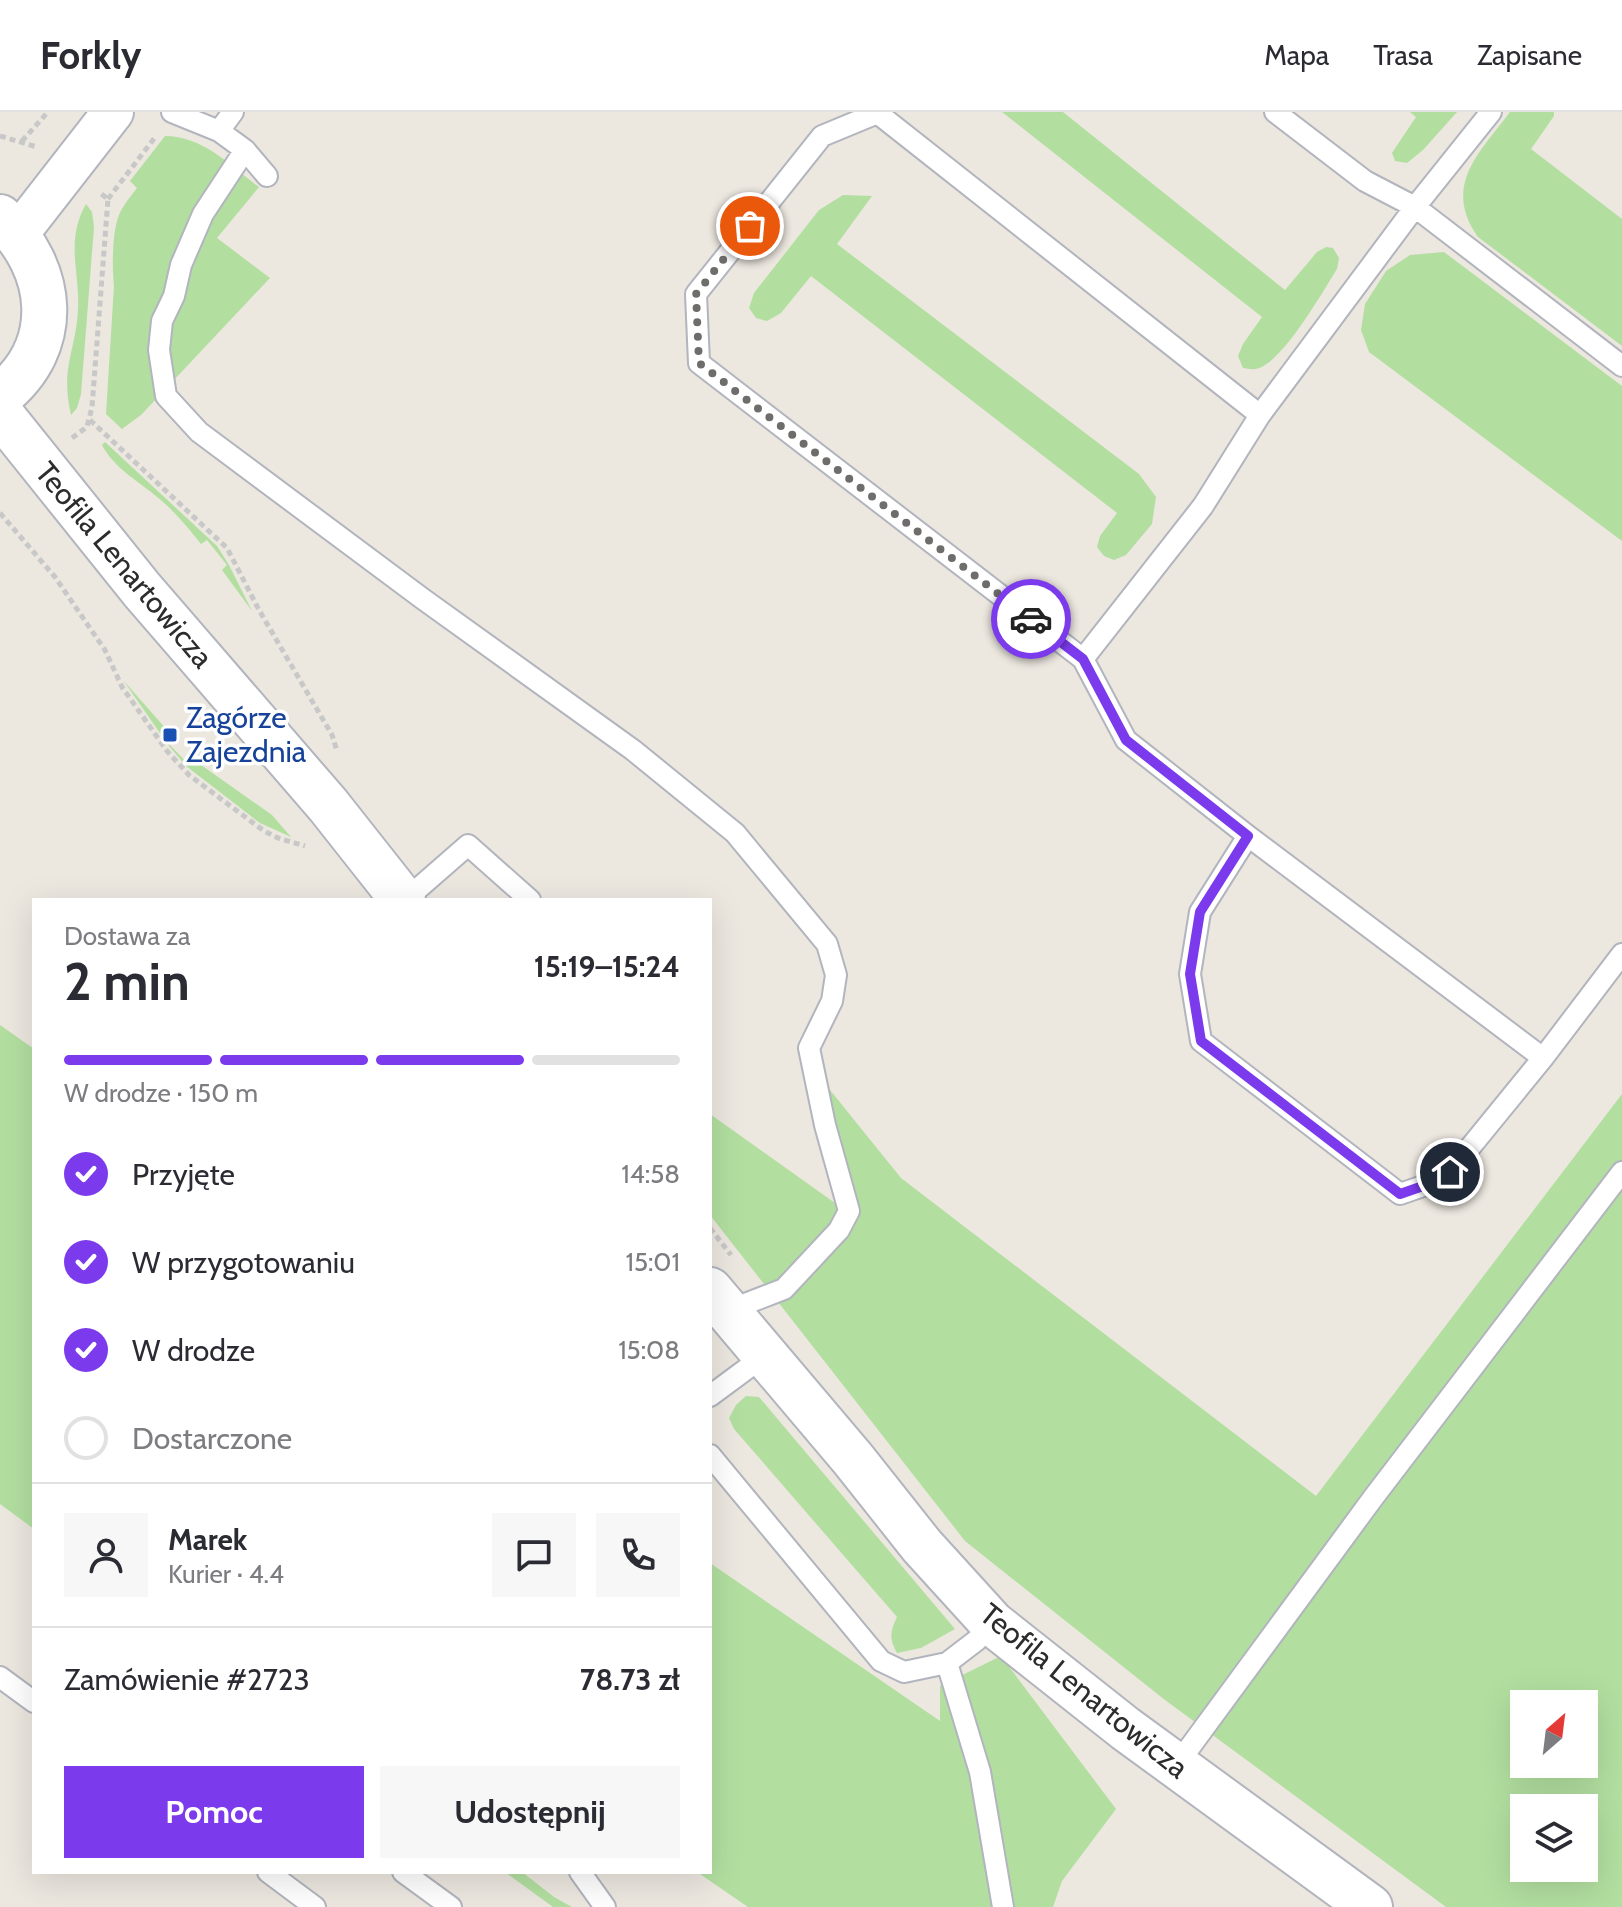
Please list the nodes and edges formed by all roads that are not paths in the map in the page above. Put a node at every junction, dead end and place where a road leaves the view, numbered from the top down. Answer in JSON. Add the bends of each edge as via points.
{"nodes":[{"id":1,"x":113,"y":112,"type":"edge"},
{"id":2,"x":173,"y":112,"type":"edge"},
{"id":3,"x":233,"y":112,"type":"edge"},
{"id":4,"x":1275,"y":112,"type":"edge"},
{"id":5,"x":1491,"y":112,"type":"edge"},
{"id":6,"x":878,"y":113,"type":"edge"},
{"id":7,"x":219,"y":131,"type":"junction"},
{"id":8,"x":245,"y":150,"type":"junction"},
{"id":9,"x":267,"y":176,"type":"dead end"},
{"id":10,"x":1415,"y":207,"type":"junction"},
{"id":11,"x":9,"y":226,"type":"edge"},
{"id":12,"x":1622,"y":366,"type":"edge"},
{"id":13,"x":0,"y":396,"type":"edge"},
{"id":14,"x":0,"y":413,"type":"edge"},
{"id":15,"x":1260,"y":415,"type":"junction"},
{"id":16,"x":1083,"y":659,"type":"junction"},
{"id":17,"x":1248,"y":836,"type":"junction"},
{"id":18,"x":402,"y":898,"type":"edge"},
{"id":19,"x":406,"y":898,"type":"edge"},
{"id":20,"x":528,"y":898,"type":"edge"},
{"id":21,"x":1622,"y":954,"type":"edge"},
{"id":22,"x":1543,"y":1058,"type":"junction"},
{"id":23,"x":1622,"y":1172,"type":"edge"},
{"id":24,"x":734,"y":1299,"type":"edge"},
{"id":25,"x":764,"y":1356,"type":"junction"},
{"id":26,"x":712,"y":1395,"type":"edge"},
{"id":27,"x":712,"y":1457,"type":"edge"},
{"id":28,"x":992,"y":1623,"type":"junction"},
{"id":29,"x":947,"y":1663,"type":"junction"},
{"id":30,"x":0,"y":1677,"type":"edge"},
{"id":31,"x":32,"y":1701,"type":"edge"},
{"id":32,"x":1176,"y":1766,"type":"junction"},
{"id":33,"x":271,"y":1874,"type":"edge"},
{"id":34,"x":406,"y":1874,"type":"edge"},
{"id":35,"x":581,"y":1874,"type":"edge"},
{"id":36,"x":315,"y":1907,"type":"edge"},
{"id":37,"x":451,"y":1907,"type":"edge"},
{"id":38,"x":605,"y":1907,"type":"edge"},
{"id":39,"x":1003,"y":1907,"type":"edge"},
{"id":40,"x":1370,"y":1907,"type":"edge"}],
"edges":[{"from":1,"to":11,"type":"street"},
{"from":2,"to":7,"type":"lane"},
{"from":3,"to":7,"type":"lane"},
{"from":4,"to":10,"type":"lane","via":[[1365,181]]},
{"from":5,"to":10,"type":"lane"},
{"from":6,"to":15,"type":"lane"},
{"from":6,"to":16,"type":"lane","via":[[822,136],[696,294],[699,363]]},
{"from":7,"to":8,"type":"lane"},
{"from":8,"to":9,"type":"lane"},
{"from":8,"to":24,"type":"lane","via":[[203,214],[162,321],[159,350],[166,396],[199,432],[633,750],[735,833],[827,944],[836,975],[832,1001],[809,1048],[849,1211],[839,1230],[784,1289]]},
{"from":10,"to":12,"type":"lane"},
{"from":10,"to":15,"type":"lane"},
{"from":11,"to":13,"type":"street","via":[[31,254],[40,277],[43,324],[26,369]]},
{"from":14,"to":18,"type":"street","name":"Teofila Lenartowicza"},
{"from":15,"to":16,"type":"lane","via":[[1203,506]]},
{"from":16,"to":17,"type":"lane","via":[[1126,740]]},
{"from":17,"to":22,"type":"lane"},
{"from":17,"to":22,"type":"lane","via":[[1200,912],[1190,974],[1201,1041],[1400,1194],[1450,1172]]},
{"from":19,"to":20,"type":"lane","via":[[468,845]]},
{"from":21,"to":22,"type":"lane"},
{"from":23,"to":32,"type":"lane"},
{"from":24,"to":25,"type":"street","name":"Teofila Lenartowicza"},
{"from":25,"to":26,"type":"lane"},
{"from":25,"to":28,"type":"street","name":"Teofila Lenartowicza"},
{"from":27,"to":29,"type":"lane","via":[[881,1661],[904,1672]]},
{"from":28,"to":29,"type":"lane"},
{"from":28,"to":32,"type":"street","name":"Teofila Lenartowicza"},
{"from":29,"to":39,"type":"lane","via":[[980,1772]]},
{"from":30,"to":31,"type":"lane"},
{"from":32,"to":40,"type":"street","name":"Teofila Lenartowicza"},
{"from":33,"to":36,"type":"lane"},
{"from":34,"to":37,"type":"lane"},
{"from":35,"to":38,"type":"lane"}]}
